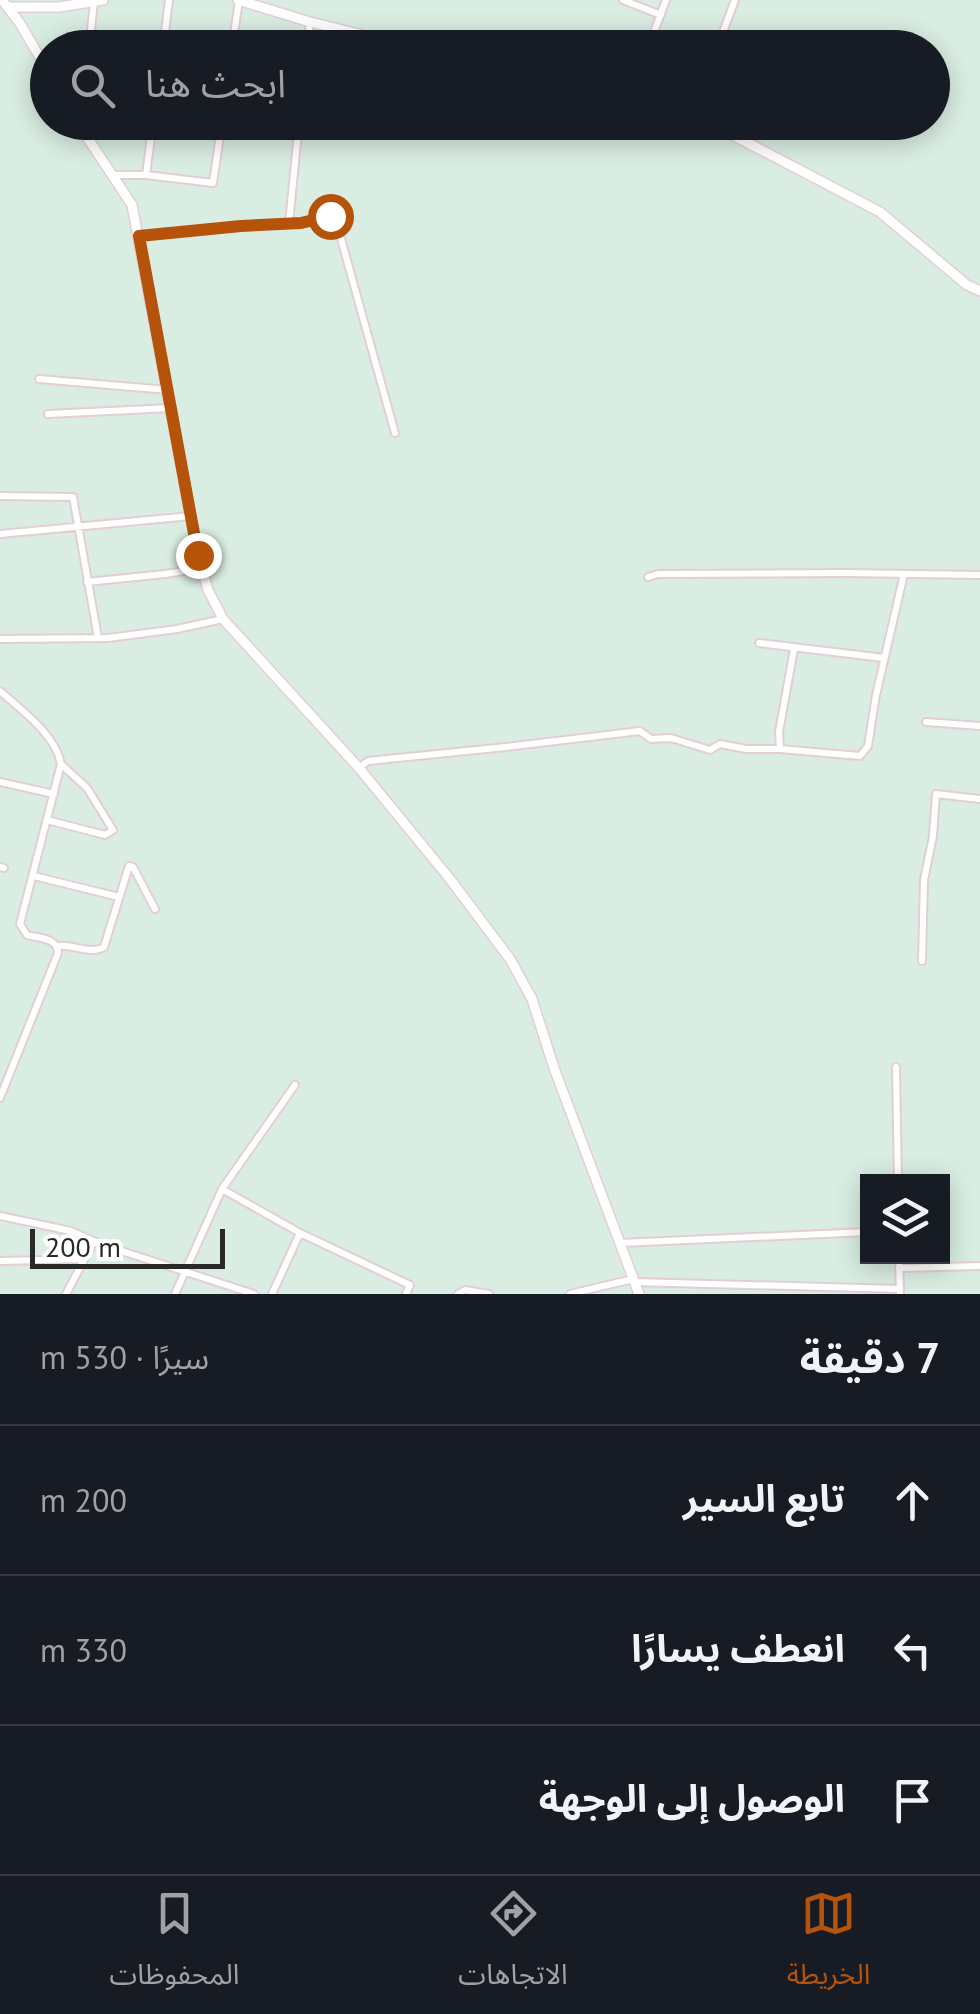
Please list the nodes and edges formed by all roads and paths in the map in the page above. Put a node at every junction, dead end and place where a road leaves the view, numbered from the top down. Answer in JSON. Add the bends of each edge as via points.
{"nodes":[{"id":1,"x":169,"y":0,"type":"edge"},
{"id":2,"x":238,"y":0,"type":"edge"},
{"id":3,"x":623,"y":0,"type":"edge"},
{"id":4,"x":666,"y":0,"type":"edge"},
{"id":5,"x":735,"y":0,"type":"edge"},
{"id":6,"x":99,"y":1,"type":"edge"},
{"id":7,"x":76,"y":2,"type":"edge"},
{"id":8,"x":5,"y":4,"type":"edge"},
{"id":9,"x":661,"y":15,"type":"junction"},
{"id":10,"x":310,"y":22,"type":"junction"},
{"id":11,"x":93,"y":30,"type":"edge"},
{"id":12,"x":165,"y":30,"type":"edge"},
{"id":13,"x":234,"y":30,"type":"edge"},
{"id":14,"x":309,"y":30,"type":"edge"},
{"id":15,"x":343,"y":30,"type":"edge"},
{"id":16,"x":655,"y":30,"type":"edge"},
{"id":17,"x":724,"y":30,"type":"edge"},
{"id":18,"x":30,"y":41,"type":"edge"},
{"id":19,"x":89,"y":140,"type":"edge"},
{"id":20,"x":151,"y":140,"type":"edge"},
{"id":21,"x":220,"y":140,"type":"edge"},
{"id":22,"x":297,"y":140,"type":"edge"},
{"id":23,"x":742,"y":140,"type":"edge"},
{"id":24,"x":112,"y":174,"type":"junction"},
{"id":25,"x":146,"y":174,"type":"junction"},
{"id":26,"x":289,"y":223,"type":"junction"},
{"id":27,"x":139,"y":236,"type":"junction"},
{"id":28,"x":980,"y":291,"type":"edge"},
{"id":29,"x":39,"y":379,"type":"dead end"},
{"id":30,"x":168,"y":390,"type":"junction"},
{"id":31,"x":171,"y":408,"type":"junction"},
{"id":32,"x":48,"y":414,"type":"dead end"},
{"id":33,"x":396,"y":433,"type":"dead end"},
{"id":34,"x":0,"y":496,"type":"edge"},
{"id":35,"x":191,"y":516,"type":"junction"},
{"id":36,"x":78,"y":527,"type":"junction"},
{"id":37,"x":0,"y":534,"type":"edge"},
{"id":38,"x":202,"y":568,"type":"junction"},
{"id":39,"x":904,"y":574,"type":"junction"},
{"id":40,"x":980,"y":575,"type":"edge"},
{"id":41,"x":648,"y":577,"type":"dead end"},
{"id":42,"x":87,"y":582,"type":"junction"},
{"id":43,"x":222,"y":620,"type":"junction"},
{"id":44,"x":98,"y":638,"type":"junction"},
{"id":45,"x":0,"y":639,"type":"edge"},
{"id":46,"x":760,"y":643,"type":"dead end"},
{"id":47,"x":794,"y":649,"type":"junction"},
{"id":48,"x":884,"y":658,"type":"junction"},
{"id":49,"x":0,"y":691,"type":"edge"},
{"id":50,"x":926,"y":722,"type":"dead end"},
{"id":51,"x":980,"y":726,"type":"edge"},
{"id":52,"x":780,"y":749,"type":"junction"},
{"id":53,"x":61,"y":764,"type":"junction"},
{"id":54,"x":359,"y":768,"type":"junction"},
{"id":55,"x":0,"y":784,"type":"edge"},
{"id":56,"x":54,"y":794,"type":"junction"},
{"id":57,"x":980,"y":799,"type":"edge"},
{"id":58,"x":47,"y":820,"type":"junction"},
{"id":59,"x":34,"y":876,"type":"junction"},
{"id":60,"x":119,"y":896,"type":"junction"},
{"id":61,"x":154,"y":909,"type":"dead end"},
{"id":62,"x":58,"y":946,"type":"junction"},
{"id":63,"x":922,"y":961,"type":"dead end"},
{"id":64,"x":896,"y":1066,"type":"dead end"},
{"id":65,"x":294,"y":1085,"type":"dead end"},
{"id":66,"x":0,"y":1098,"type":"edge"},
{"id":67,"x":898,"y":1174,"type":"edge"},
{"id":68,"x":222,"y":1190,"type":"junction"},
{"id":69,"x":0,"y":1216,"type":"edge"},
{"id":70,"x":860,"y":1232,"type":"edge"},
{"id":71,"x":300,"y":1233,"type":"junction"},
{"id":72,"x":94,"y":1241,"type":"junction"},
{"id":73,"x":620,"y":1243,"type":"junction"},
{"id":74,"x":84,"y":1259,"type":"junction"},
{"id":75,"x":0,"y":1260,"type":"edge"},
{"id":76,"x":900,"y":1264,"type":"edge"},
{"id":77,"x":980,"y":1266,"type":"edge"},
{"id":78,"x":900,"y":1268,"type":"junction"},
{"id":79,"x":185,"y":1270,"type":"junction"},
{"id":80,"x":635,"y":1281,"type":"junction"},
{"id":81,"x":900,"y":1292,"type":"edge"},
{"id":82,"x":66,"y":1294,"type":"edge"},
{"id":83,"x":175,"y":1294,"type":"edge"},
{"id":84,"x":254,"y":1294,"type":"edge"},
{"id":85,"x":272,"y":1294,"type":"edge"},
{"id":86,"x":406,"y":1294,"type":"edge"},
{"id":87,"x":458,"y":1294,"type":"edge"},
{"id":88,"x":489,"y":1294,"type":"edge"},
{"id":89,"x":570,"y":1294,"type":"edge"},
{"id":90,"x":638,"y":1294,"type":"edge"}],
"edges":[{"from":1,"to":12,"type":"street"},
{"from":2,"to":10,"type":"street"},
{"from":2,"to":13,"type":"street"},
{"from":3,"to":9,"type":"street"},
{"from":4,"to":9,"type":"street"},
{"from":5,"to":17,"type":"street"},
{"from":6,"to":7,"type":"street"},
{"from":6,"to":11,"type":"street"},
{"from":7,"to":8,"type":"street"},
{"from":8,"to":18,"type":"street"},
{"from":9,"to":16,"type":"street"},
{"from":10,"to":14,"type":"street"},
{"from":10,"to":15,"type":"street"},
{"from":19,"to":24,"type":"street"},
{"from":20,"to":25,"type":"street"},
{"from":21,"to":25,"type":"street","via":[[214,183]]},
{"from":22,"to":26,"type":"street"},
{"from":23,"to":28,"type":"street","via":[[880,212]]},
{"from":24,"to":25,"type":"street"},
{"from":24,"to":27,"type":"street","via":[[132,205]]},
{"from":26,"to":27,"type":"street"},
{"from":26,"to":33,"type":"street","via":[[334,219]]},
{"from":27,"to":30,"type":"street"},
{"from":29,"to":30,"type":"street"},
{"from":30,"to":31,"type":"street"},
{"from":31,"to":32,"type":"street"},
{"from":31,"to":35,"type":"street"},
{"from":34,"to":36,"type":"street","via":[[72,496]]},
{"from":35,"to":36,"type":"street"},
{"from":35,"to":38,"type":"street"},
{"from":36,"to":37,"type":"street"},
{"from":36,"to":42,"type":"street"},
{"from":38,"to":42,"type":"street"},
{"from":38,"to":43,"type":"street"},
{"from":39,"to":40,"type":"street"},
{"from":39,"to":41,"type":"street"},
{"from":39,"to":48,"type":"street"},
{"from":42,"to":44,"type":"street"},
{"from":43,"to":44,"type":"street"},
{"from":43,"to":54,"type":"street"},
{"from":44,"to":45,"type":"street"},
{"from":46,"to":47,"type":"street"},
{"from":47,"to":48,"type":"street"},
{"from":47,"to":52,"type":"street"},
{"from":48,"to":52,"type":"street","via":[[868,746],[860,756]]},
{"from":49,"to":53,"type":"street","via":[[44,734]]},
{"from":50,"to":51,"type":"street"},
{"from":52,"to":54,"type":"street","via":[[720,744],[710,750],[640,731],[368,761]]},
{"from":53,"to":56,"type":"street"},
{"from":53,"to":58,"type":"street","via":[[87,788],[112,830],[105,836]]},
{"from":54,"to":73,"type":"street","via":[[524,984]]},
{"from":55,"to":56,"type":"street"},
{"from":56,"to":58,"type":"street"},
{"from":57,"to":63,"type":"street","via":[[936,794]]},
{"from":58,"to":59,"type":"street"},
{"from":59,"to":60,"type":"street"},
{"from":59,"to":62,"type":"street","via":[[22,929]]},
{"from":60,"to":61,"type":"street","via":[[131,866]]},
{"from":60,"to":62,"type":"street","via":[[104,948]]},
{"from":62,"to":66,"type":"street"},
{"from":64,"to":67,"type":"street"},
{"from":65,"to":68,"type":"street"},
{"from":68,"to":71,"type":"street"},
{"from":68,"to":79,"type":"street"},
{"from":69,"to":72,"type":"street"},
{"from":70,"to":73,"type":"street"},
{"from":71,"to":85,"type":"street"},
{"from":71,"to":86,"type":"street","via":[[410,1285]]},
{"from":72,"to":74,"type":"street"},
{"from":72,"to":79,"type":"street"},
{"from":73,"to":80,"type":"street"},
{"from":74,"to":75,"type":"street"},
{"from":74,"to":82,"type":"street"},
{"from":76,"to":78,"type":"street"},
{"from":77,"to":78,"type":"street"},
{"from":78,"to":81,"type":"street"},
{"from":79,"to":83,"type":"street"},
{"from":79,"to":84,"type":"street"},
{"from":80,"to":81,"type":"street"},
{"from":80,"to":89,"type":"street"},
{"from":80,"to":90,"type":"street"},
{"from":87,"to":88,"type":"street"}]}
